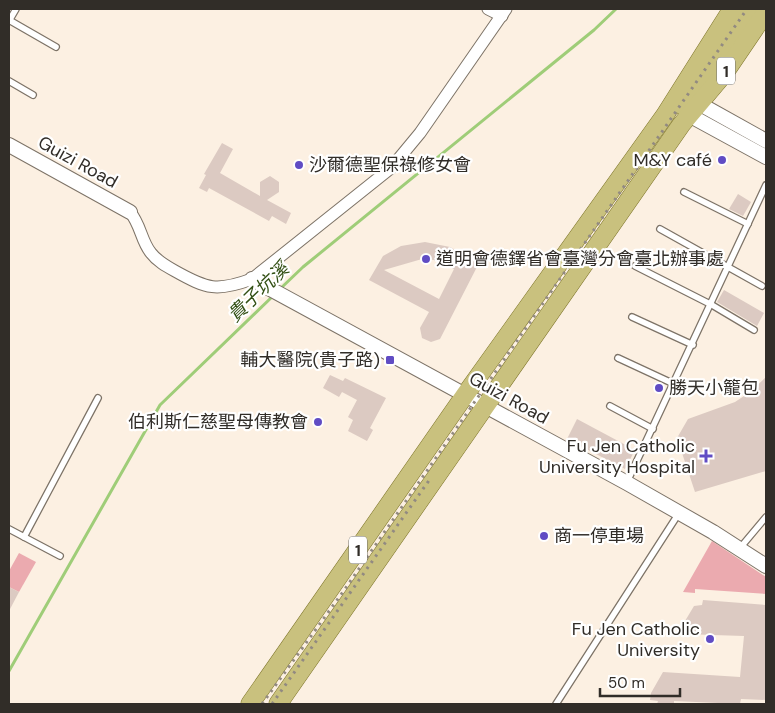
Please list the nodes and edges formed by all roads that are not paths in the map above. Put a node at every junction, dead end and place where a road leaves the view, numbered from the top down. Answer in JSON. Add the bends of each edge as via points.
{"nodes":[{"id":1,"x":16,"y":9,"type":"edge"},
{"id":2,"x":488,"y":9,"type":"edge"},
{"id":3,"x":732,"y":9,"type":"edge"},
{"id":4,"x":750,"y":9,"type":"edge"},
{"id":5,"x":504,"y":12,"type":"edge"},
{"id":6,"x":766,"y":12,"type":"edge"},
{"id":7,"x":9,"y":20,"type":"edge"},
{"id":8,"x":56,"y":47,"type":"dead end"},
{"id":9,"x":9,"y":81,"type":"edge"},
{"id":10,"x":33,"y":95,"type":"dead end"},
{"id":11,"x":683,"y":114,"type":"junction"},
{"id":12,"x":766,"y":141,"type":"edge"},
{"id":13,"x":9,"y":146,"type":"edge"},
{"id":14,"x":766,"y":157,"type":"edge"},
{"id":15,"x":766,"y":184,"type":"edge"},
{"id":16,"x":684,"y":192,"type":"dead end"},
{"id":17,"x":764,"y":196,"type":"edge"},
{"id":18,"x":130,"y":212,"type":"joint"},
{"id":19,"x":748,"y":224,"type":"junction"},
{"id":20,"x":660,"y":229,"type":"dead end"},
{"id":21,"x":635,"y":266,"type":"dead end"},
{"id":22,"x":729,"y":268,"type":"junction"},
{"id":23,"x":252,"y":279,"type":"junction"},
{"id":24,"x":762,"y":286,"type":"dead end"},
{"id":25,"x":712,"y":305,"type":"junction"},
{"id":26,"x":632,"y":317,"type":"dead end"},
{"id":27,"x":754,"y":330,"type":"dead end"},
{"id":28,"x":693,"y":345,"type":"junction"},
{"id":29,"x":618,"y":358,"type":"dead end"},
{"id":30,"x":674,"y":384,"type":"junction"},
{"id":31,"x":465,"y":395,"type":"junction"},
{"id":32,"x":98,"y":398,"type":"dead end"},
{"id":33,"x":610,"y":406,"type":"dead end"},
{"id":34,"x":486,"y":407,"type":"junction"},
{"id":35,"x":653,"y":429,"type":"junction"},
{"id":36,"x":626,"y":483,"type":"junction"},
{"id":37,"x":679,"y":513,"type":"junction"},
{"id":38,"x":766,"y":517,"type":"edge"},
{"id":39,"x":9,"y":529,"type":"edge"},
{"id":40,"x":24,"y":537,"type":"junction"},
{"id":41,"x":740,"y":549,"type":"junction"},
{"id":42,"x":60,"y":556,"type":"dead end"},
{"id":43,"x":766,"y":566,"type":"edge"},
{"id":44,"x":250,"y":704,"type":"edge"},
{"id":45,"x":278,"y":704,"type":"edge"},
{"id":46,"x":556,"y":704,"type":"edge"}],
"edges":[{"from":1,"to":7,"type":"lane"},
{"from":2,"to":5,"type":"street"},
{"from":3,"to":11,"type":"main road","number":"1"},
{"from":4,"to":11,"type":"main road","number":"1"},
{"from":5,"to":23,"type":"street","via":[[392,168]]},
{"from":6,"to":11,"type":"main road","number":"1","via":[[724,74]]},
{"from":7,"to":8,"type":"lane"},
{"from":9,"to":10,"type":"lane"},
{"from":11,"to":12,"type":"street"},
{"from":11,"to":14,"type":"street"},
{"from":11,"to":31,"type":"main road","number":"1"},
{"from":11,"to":34,"type":"main road","number":"1"},
{"from":13,"to":18,"type":"street","name":"Guizi Road"},
{"from":15,"to":17,"type":"lane"},
{"from":16,"to":19,"type":"lane"},
{"from":17,"to":19,"type":"lane"},
{"from":18,"to":23,"type":"street","via":[[151,254],[161,264],[199,285],[226,287]]},
{"from":19,"to":22,"type":"lane"},
{"from":20,"to":22,"type":"lane"},
{"from":21,"to":25,"type":"lane"},
{"from":22,"to":24,"type":"lane"},
{"from":22,"to":25,"type":"lane"},
{"from":23,"to":31,"type":"street","name":"Guizi Road"},
{"from":25,"to":27,"type":"lane"},
{"from":25,"to":28,"type":"lane"},
{"from":26,"to":28,"type":"lane"},
{"from":28,"to":30,"type":"lane"},
{"from":29,"to":30,"type":"lane"},
{"from":30,"to":35,"type":"lane"},
{"from":31,"to":34,"type":"street","name":"Guizi Road"},
{"from":31,"to":44,"type":"main road","number":"1"},
{"from":32,"to":40,"type":"lane"},
{"from":33,"to":35,"type":"lane"},
{"from":34,"to":36,"type":"street","name":"Guizi Road"},
{"from":34,"to":45,"type":"main road","number":"1"},
{"from":35,"to":36,"type":"lane"},
{"from":36,"to":37,"type":"street","name":"Guizi Road"},
{"from":37,"to":41,"type":"street","name":"Guizi Road"},
{"from":37,"to":46,"type":"lane"},
{"from":38,"to":41,"type":"lane"},
{"from":39,"to":40,"type":"lane"},
{"from":40,"to":42,"type":"lane"},
{"from":41,"to":43,"type":"street","name":"Guizi Road"}]}
